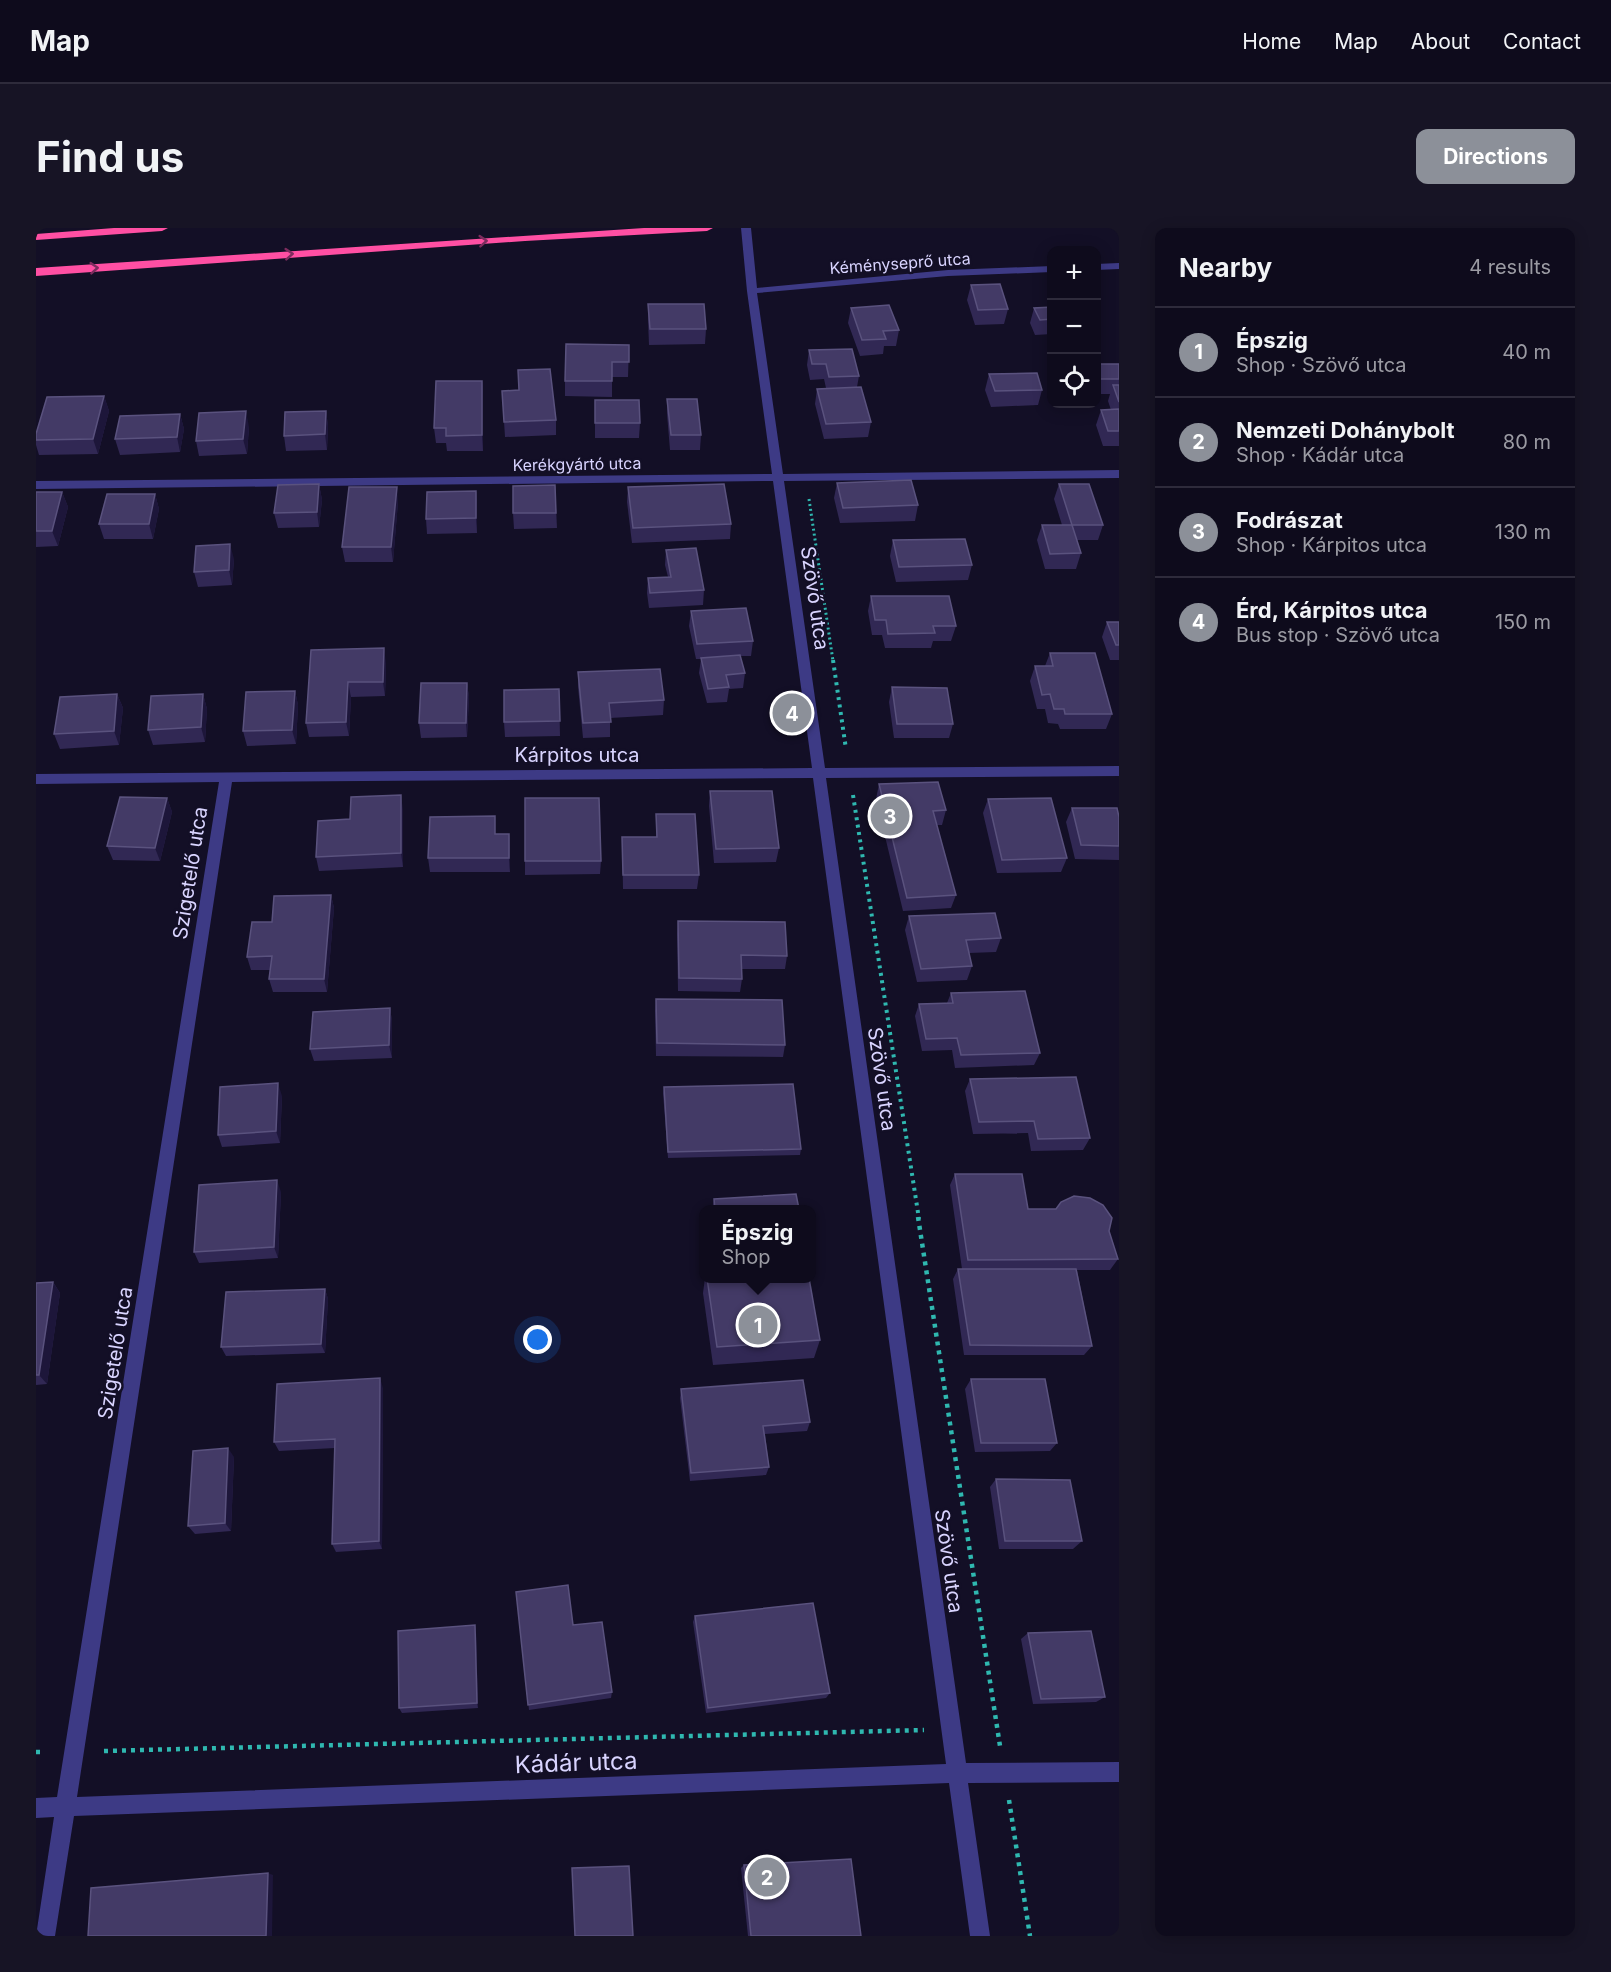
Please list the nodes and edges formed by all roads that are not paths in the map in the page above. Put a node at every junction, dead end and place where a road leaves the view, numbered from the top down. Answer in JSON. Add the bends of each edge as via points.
{"nodes":[{"id":1,"x":162,"y":228,"type":"edge"},
{"id":2,"x":707,"y":228,"type":"edge"},
{"id":3,"x":746,"y":228,"type":"edge"},
{"id":4,"x":36,"y":237,"type":"edge"},
{"id":5,"x":1119,"y":266,"type":"edge"},
{"id":6,"x":1101,"y":267,"type":"edge"},
{"id":7,"x":1047,"y":269,"type":"edge"},
{"id":8,"x":36,"y":272,"type":"edge"},
{"id":9,"x":752,"y":291,"type":"junction"},
{"id":10,"x":1119,"y":474,"type":"edge"},
{"id":11,"x":777,"y":477,"type":"junction"},
{"id":12,"x":36,"y":485,"type":"edge"},
{"id":13,"x":1119,"y":771,"type":"edge"},
{"id":14,"x":818,"y":772,"type":"junction"},
{"id":15,"x":226,"y":777,"type":"junction"},
{"id":16,"x":36,"y":779,"type":"edge"},
{"id":17,"x":1119,"y":1772,"type":"edge"},
{"id":18,"x":958,"y":1773,"type":"junction"},
{"id":19,"x":36,"y":1808,"type":"edge"},
{"id":20,"x":66,"y":1808,"type":"junction"},
{"id":21,"x":45,"y":1936,"type":"edge"},
{"id":22,"x":980,"y":1936,"type":"edge"}],
"edges":[{"from":1,"to":4,"type":"highway"},
{"from":8,"to":2,"type":"highway","one_way":true},
{"from":3,"to":9,"type":"street","name":"Szövő utca"},
{"from":5,"to":6,"type":"street"},
{"from":7,"to":9,"type":"street","name":"Kéményseprő utca","via":[[948,273]]},
{"from":9,"to":11,"type":"street","name":"Szövő utca"},
{"from":10,"to":11,"type":"street","name":"Kerékgyártó utca"},
{"from":11,"to":12,"type":"street","name":"Kerékgyártó utca"},
{"from":11,"to":14,"type":"street","name":"Szövő utca"},
{"from":13,"to":14,"type":"street","name":"Kárpitos utca"},
{"from":14,"to":15,"type":"street","name":"Kárpitos utca"},
{"from":14,"to":18,"type":"street","name":"Szövő utca"},
{"from":15,"to":16,"type":"street","name":"Kárpitos utca"},
{"from":15,"to":20,"type":"street","name":"Szigetelő utca"},
{"from":17,"to":18,"type":"street","name":"Kádár utca"},
{"from":18,"to":20,"type":"street","name":"Kádár utca"},
{"from":18,"to":22,"type":"street","name":"Szövő utca"},
{"from":19,"to":20,"type":"street","name":"Kádár utca"},
{"from":20,"to":21,"type":"street","name":"Szigetelő utca"}]}
